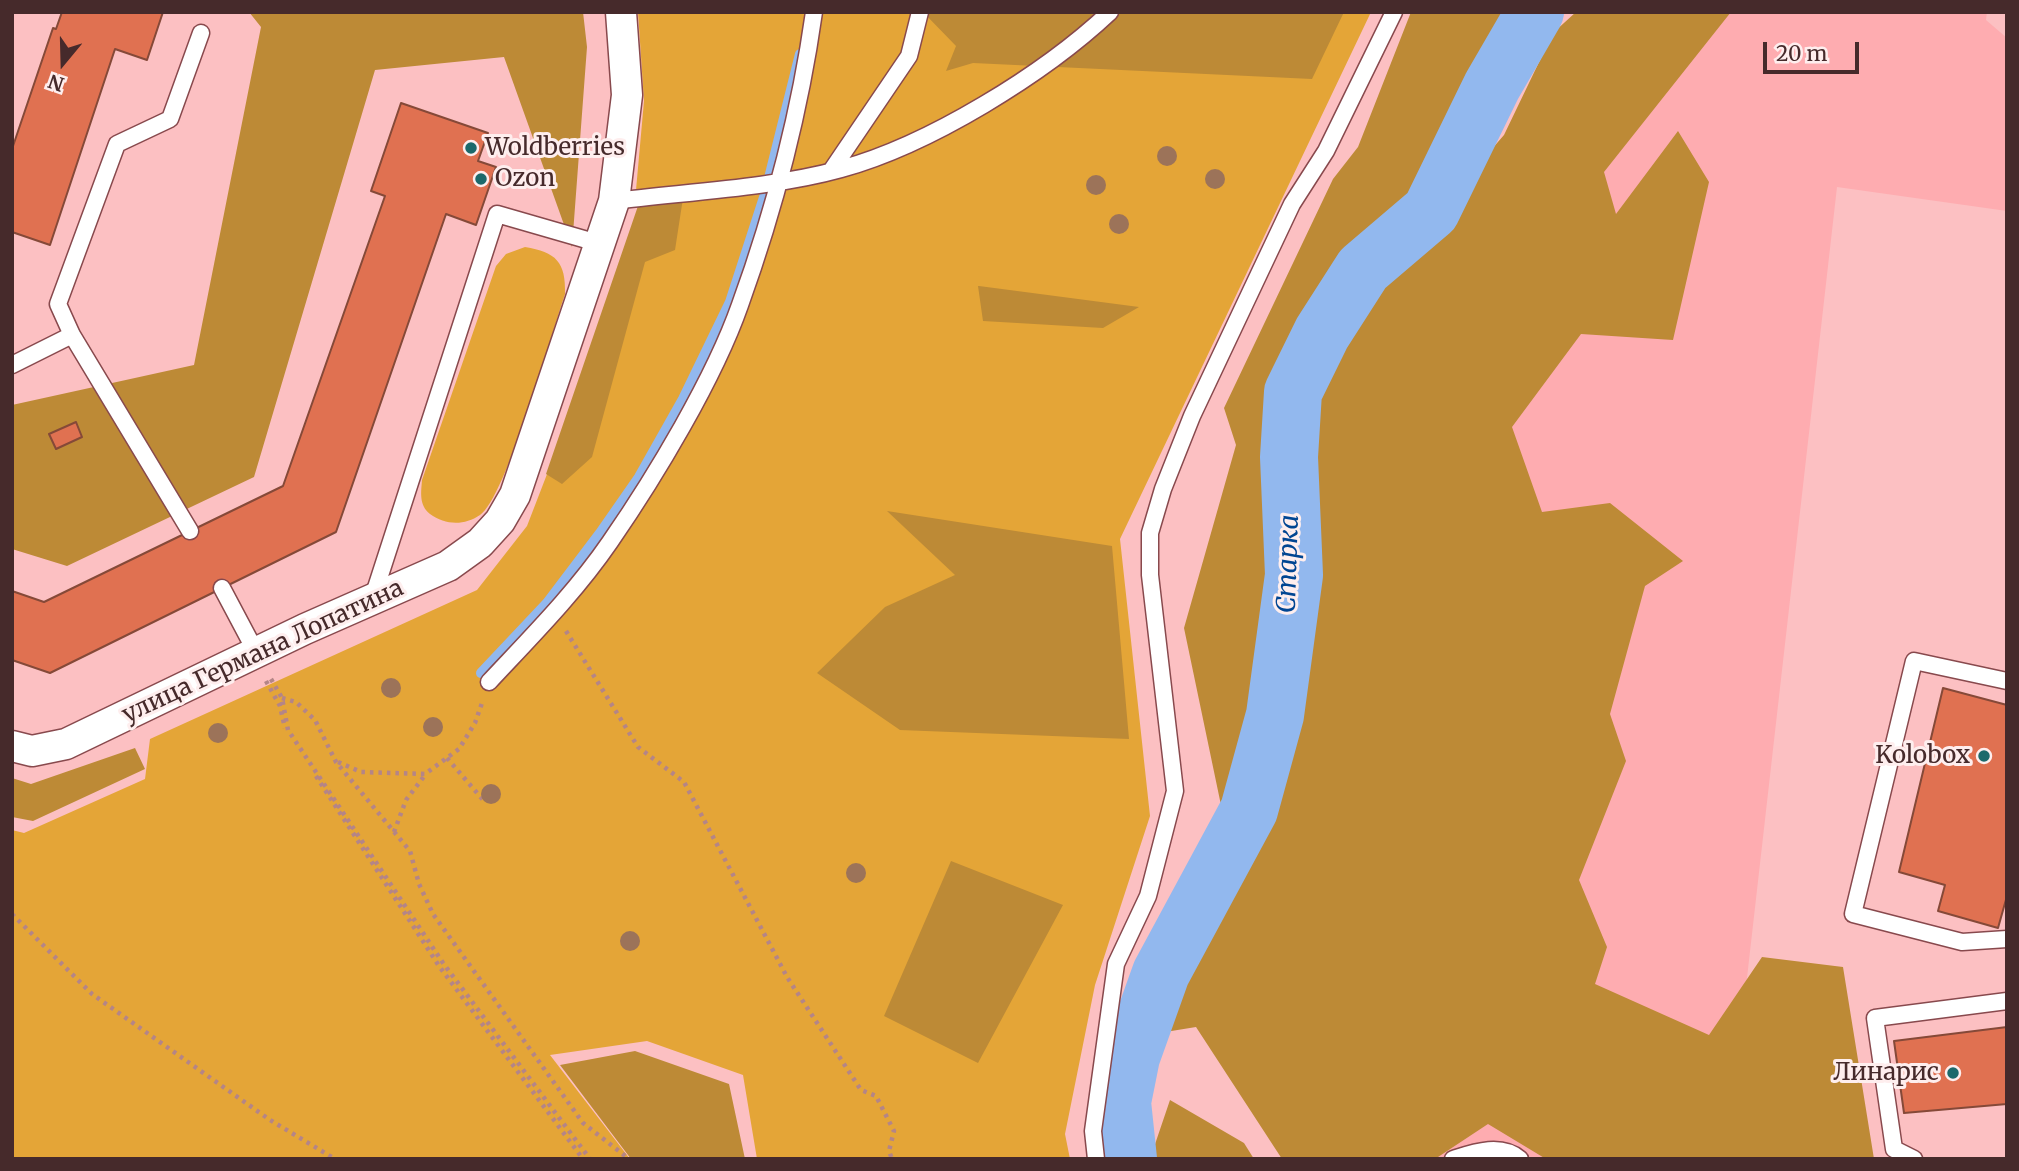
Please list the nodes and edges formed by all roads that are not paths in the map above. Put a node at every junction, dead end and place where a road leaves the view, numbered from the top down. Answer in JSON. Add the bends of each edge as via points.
{"nodes":[{"id":1,"x":621,"y":12,"type":"edge"},
{"id":2,"x":814,"y":12,"type":"edge"},
{"id":3,"x":920,"y":12,"type":"edge"},
{"id":4,"x":1111,"y":12,"type":"edge"},
{"id":5,"x":1394,"y":12,"type":"edge"},
{"id":6,"x":201,"y":33,"type":"dead end"},
{"id":7,"x":831,"y":171,"type":"junction"},
{"id":8,"x":779,"y":180,"type":"junction"},
{"id":9,"x":614,"y":201,"type":"junction"},
{"id":10,"x":601,"y":244,"type":"junction"},
{"id":11,"x":72,"y":335,"type":"junction"},
{"id":12,"x":12,"y":365,"type":"edge"},
{"id":13,"x":190,"y":531,"type":"dead end"},
{"id":14,"x":222,"y":588,"type":"dead end"},
{"id":15,"x":372,"y":601,"type":"junction"},
{"id":16,"x":260,"y":666,"type":"junction"},
{"id":17,"x":2007,"y":681,"type":"edge"},
{"id":18,"x":489,"y":682,"type":"road end"},
{"id":19,"x":12,"y":746,"type":"edge"},
{"id":20,"x":2007,"y":939,"type":"edge"},
{"id":21,"x":2007,"y":1001,"type":"edge"},
{"id":22,"x":1096,"y":1159,"type":"edge"},
{"id":23,"x":1453,"y":1159,"type":"edge"},
{"id":24,"x":1520,"y":1159,"type":"edge"},
{"id":25,"x":1914,"y":1159,"type":"edge"}],
"edges":[{"from":1,"to":9,"type":"street","name":"улица Германа Лопатина","via":[[627,95]]},
{"from":2,"to":8,"type":"lane"},
{"from":3,"to":7,"type":"lane","via":[[909,56]]},
{"from":4,"to":7,"type":"lane","via":[[1018,84],[969,113],[880,156]]},
{"from":5,"to":22,"type":"lane","via":[[1326,151],[1292,204],[1192,416],[1150,533],[1150,575],[1175,791],[1148,896],[1116,964],[1093,1131]]},
{"from":6,"to":11,"type":"lane","via":[[170,120],[117,144],[58,304]]},
{"from":7,"to":8,"type":"lane"},
{"from":8,"to":9,"type":"lane"},
{"from":8,"to":18,"type":"lane","via":[[740,307],[664,455],[610,542],[554,613]]},
{"from":9,"to":10,"type":"street","name":"улица Германа Лопатина"},
{"from":10,"to":15,"type":"street","name":"улица Германа Лопатина","via":[[515,495],[500,521],[480,543],[448,566]]},
{"from":10,"to":15,"type":"lane","via":[[497,214]]},
{"from":11,"to":12,"type":"lane"},
{"from":11,"to":13,"type":"lane"},
{"from":14,"to":16,"type":"lane"},
{"from":15,"to":16,"type":"street","name":"улица Германа Лопатина"},
{"from":16,"to":19,"type":"street","name":"улица Германа Лопатина","via":[[66,744],[32,751]]},
{"from":17,"to":20,"type":"lane","via":[[1914,661],[1853,914],[1962,942]]},
{"from":21,"to":25,"type":"lane","via":[[1875,1018],[1894,1149]]},
{"from":23,"to":24,"type":"lane","via":[[1483,1150],[1512,1152]]}]}
